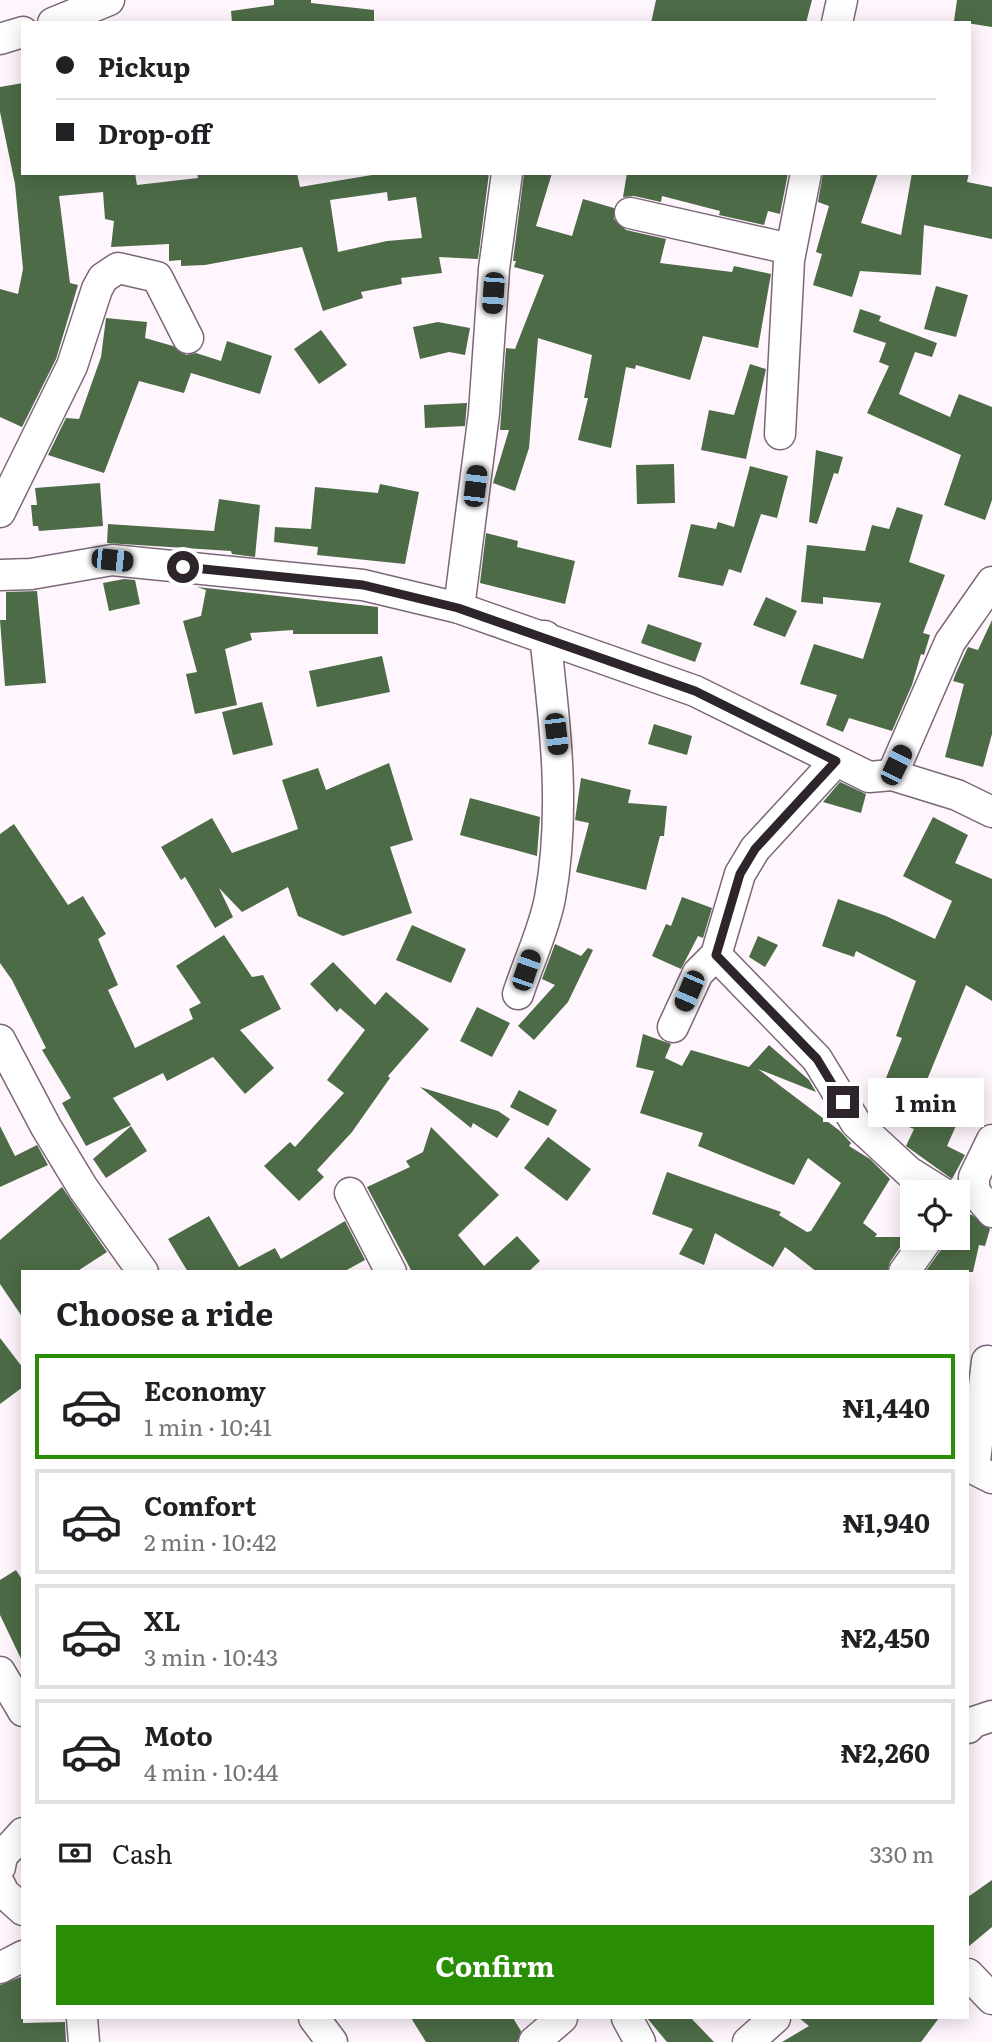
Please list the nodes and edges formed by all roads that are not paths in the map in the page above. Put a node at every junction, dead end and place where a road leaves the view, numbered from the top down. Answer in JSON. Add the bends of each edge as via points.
{"nodes":[{"id":1,"x":109,"y":0,"type":"edge"},
{"id":2,"x":842,"y":0,"type":"edge"},
{"id":3,"x":58,"y":21,"type":"edge"},
{"id":4,"x":837,"y":21,"type":"edge"},
{"id":5,"x":21,"y":33,"type":"edge"},
{"id":6,"x":0,"y":39,"type":"edge"},
{"id":7,"x":507,"y":175,"type":"edge"},
{"id":8,"x":806,"y":175,"type":"edge"},
{"id":9,"x":630,"y":213,"type":"dead end"},
{"id":10,"x":790,"y":249,"type":"junction"},
{"id":11,"x":188,"y":338,"type":"dead end"},
{"id":12,"x":780,"y":434,"type":"dead end"},
{"id":13,"x":0,"y":512,"type":"edge"},
{"id":14,"x":0,"y":575,"type":"edge"},
{"id":15,"x":992,"y":582,"type":"edge"},
{"id":16,"x":458,"y":608,"type":"junction"},
{"id":17,"x":545,"y":636,"type":"junction"},
{"id":18,"x":836,"y":761,"type":"junction"},
{"id":19,"x":892,"y":775,"type":"junction"},
{"id":20,"x":992,"y":812,"type":"edge"},
{"id":21,"x":716,"y":955,"type":"junction"},
{"id":22,"x":518,"y":994,"type":"dead end"},
{"id":23,"x":673,"y":1027,"type":"dead end"},
{"id":24,"x":0,"y":1040,"type":"edge"},
{"id":25,"x":8,"y":1075,"type":"edge"},
{"id":26,"x":992,"y":1140,"type":"edge"},
{"id":27,"x":922,"y":1180,"type":"edge"},
{"id":28,"x":350,"y":1193,"type":"dead end"},
{"id":29,"x":974,"y":1200,"type":"edge"},
{"id":30,"x":920,"y":1250,"type":"edge"},
{"id":31,"x":142,"y":1270,"type":"edge"},
{"id":32,"x":390,"y":1270,"type":"edge"},
{"id":33,"x":905,"y":1270,"type":"edge"},
{"id":34,"x":990,"y":1355,"type":"edge"},
{"id":35,"x":992,"y":1478,"type":"edge"},
{"id":36,"x":0,"y":1672,"type":"edge"},
{"id":37,"x":21,"y":1708,"type":"edge"},
{"id":38,"x":992,"y":1716,"type":"edge"},
{"id":39,"x":969,"y":1727,"type":"edge"},
{"id":40,"x":21,"y":1835,"type":"edge"},
{"id":41,"x":0,"y":1867,"type":"edge"},
{"id":42,"x":0,"y":1885,"type":"edge"},
{"id":43,"x":21,"y":1908,"type":"edge"},
{"id":44,"x":21,"y":1957,"type":"edge"},
{"id":45,"x":0,"y":1968,"type":"edge"},
{"id":46,"x":969,"y":1975,"type":"edge"},
{"id":47,"x":992,"y":1999,"type":"edge"},
{"id":48,"x":82,"y":2019,"type":"edge"},
{"id":49,"x":315,"y":2019,"type":"edge"},
{"id":50,"x":561,"y":2019,"type":"edge"},
{"id":51,"x":628,"y":2019,"type":"edge"},
{"id":52,"x":774,"y":2019,"type":"edge"},
{"id":53,"x":84,"y":2042,"type":"edge"},
{"id":54,"x":332,"y":2042,"type":"edge"},
{"id":55,"x":534,"y":2042,"type":"edge"},
{"id":56,"x":640,"y":2042,"type":"edge"},
{"id":57,"x":748,"y":2042,"type":"edge"}],
"edges":[{"from":1,"to":3,"type":"street"},
{"from":2,"to":4,"type":"street"},
{"from":5,"to":6,"type":"street"},
{"from":7,"to":16,"type":"street","via":[[494,269],[485,413]]},
{"from":8,"to":10,"type":"street"},
{"from":9,"to":10,"type":"street"},
{"from":10,"to":12,"type":"street"},
{"from":11,"to":13,"type":"street","via":[[157,277],[118,268],[103,278],[72,366]]},
{"from":14,"to":16,"type":"street","via":[[112,560],[363,585]]},
{"from":15,"to":19,"type":"street","via":[[950,642]]},
{"from":16,"to":17,"type":"street"},
{"from":17,"to":18,"type":"street","via":[[695,691]]},
{"from":17,"to":22,"type":"street","via":[[559,758],[553,863],[550,899]]},
{"from":18,"to":19,"type":"street","via":[[869,777]]},
{"from":18,"to":21,"type":"street","via":[[755,849],[740,874]]},
{"from":19,"to":20,"type":"street","via":[[957,795]]},
{"from":21,"to":23,"type":"street","via":[[698,973]]},
{"from":21,"to":27,"type":"street","via":[[817,1059],[856,1123]]},
{"from":24,"to":25,"type":"street"},
{"from":25,"to":31,"type":"street"},
{"from":26,"to":29,"type":"street","via":[[974,1177]]},
{"from":28,"to":32,"type":"street"},
{"from":30,"to":33,"type":"street"},
{"from":34,"to":35,"type":"street","via":[[974,1469]]},
{"from":36,"to":37,"type":"street"},
{"from":38,"to":39,"type":"street"},
{"from":40,"to":41,"type":"street","via":[[2,1856]]},
{"from":42,"to":43,"type":"street"},
{"from":44,"to":45,"type":"street"},
{"from":46,"to":47,"type":"street"},
{"from":48,"to":53,"type":"street"},
{"from":49,"to":54,"type":"street"},
{"from":50,"to":55,"type":"street"},
{"from":51,"to":56,"type":"street"},
{"from":52,"to":57,"type":"street"}]}
